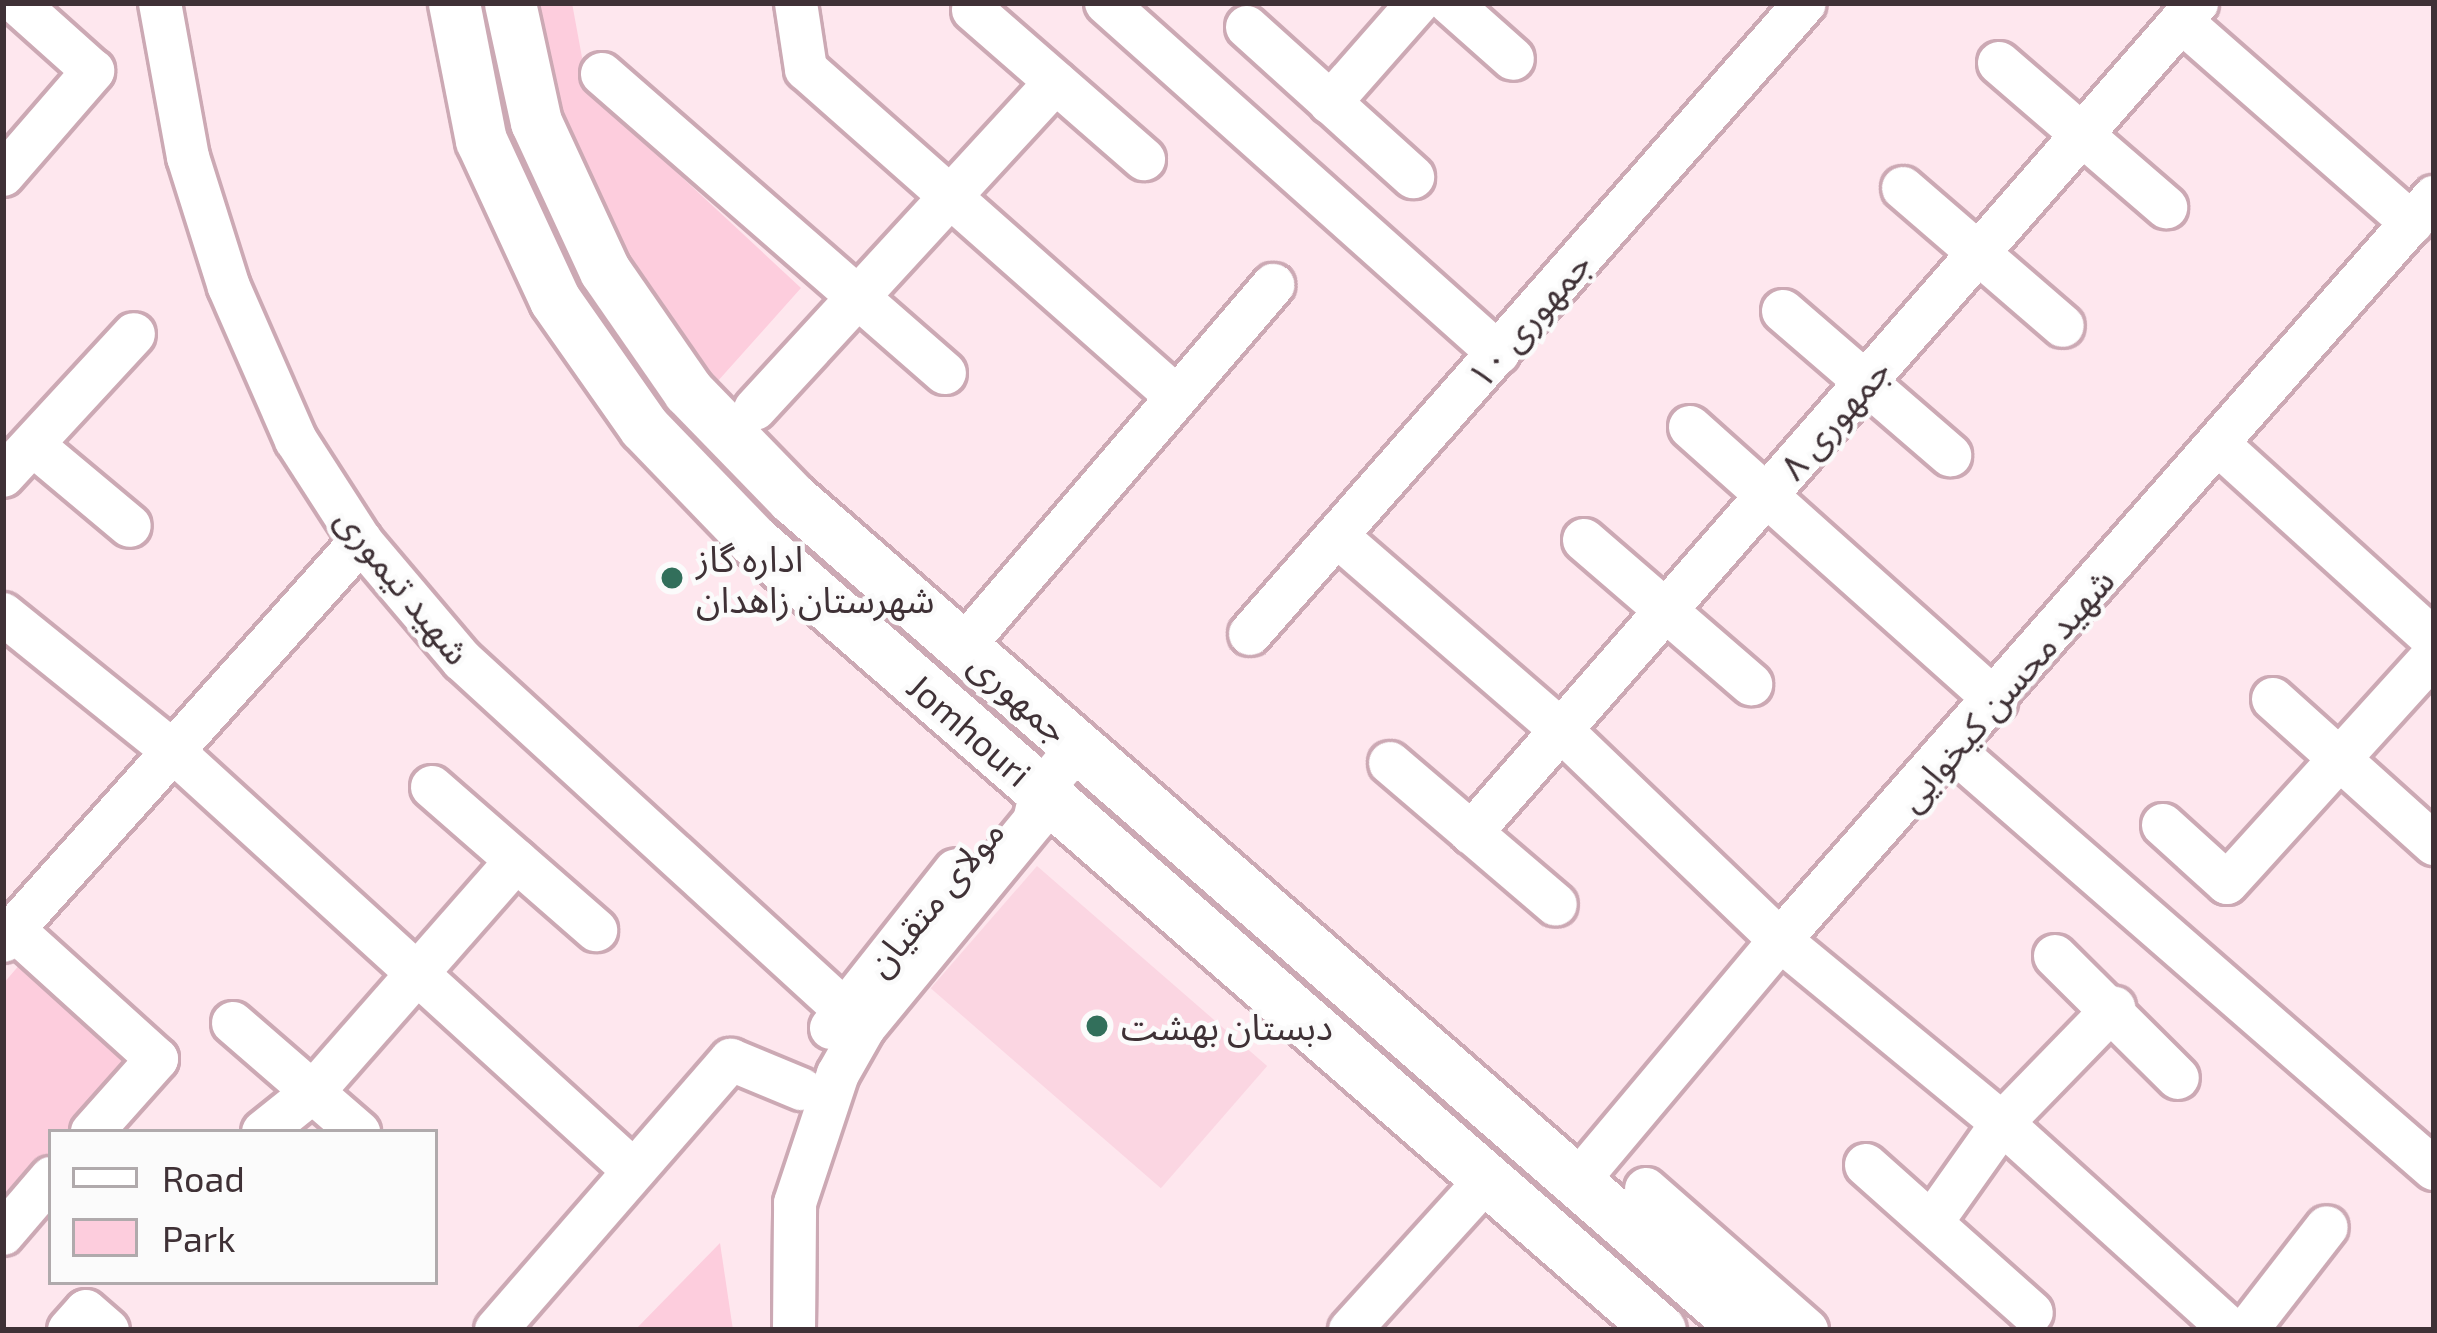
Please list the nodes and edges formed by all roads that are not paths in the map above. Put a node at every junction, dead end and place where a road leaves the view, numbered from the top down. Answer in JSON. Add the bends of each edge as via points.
{"nodes":[{"id":1,"x":17,"y":3,"type":"edge"},
{"id":2,"x":160,"y":3,"type":"edge"},
{"id":3,"x":454,"y":3,"type":"edge"},
{"id":4,"x":510,"y":3,"type":"edge"},
{"id":5,"x":796,"y":3,"type":"edge"},
{"id":6,"x":1106,"y":3,"type":"edge"},
{"id":7,"x":1418,"y":3,"type":"edge"},
{"id":8,"x":1450,"y":3,"type":"edge"},
{"id":9,"x":1805,"y":3,"type":"edge"},
{"id":10,"x":973,"y":10,"type":"dead end"},
{"id":11,"x":2189,"y":12,"type":"edge"},
{"id":12,"x":1246,"y":28,"type":"dead end"},
{"id":13,"x":1513,"y":59,"type":"dead end"},
{"id":14,"x":1999,"y":63,"type":"dead end"},
{"id":15,"x":602,"y":74,"type":"dead end"},
{"id":16,"x":1056,"y":82,"type":"junction"},
{"id":17,"x":1330,"y":103,"type":"junction"},
{"id":18,"x":2082,"y":134,"type":"junction"},
{"id":19,"x":1144,"y":159,"type":"dead end"},
{"id":20,"x":3,"y":176,"type":"edge"},
{"id":21,"x":1414,"y":177,"type":"dead end"},
{"id":22,"x":1903,"y":188,"type":"dead end"},
{"id":23,"x":951,"y":198,"type":"junction"},
{"id":24,"x":2166,"y":206,"type":"dead end"},
{"id":25,"x":2423,"y":210,"type":"edge"},
{"id":26,"x":1978,"y":253,"type":"junction"},
{"id":27,"x":1273,"y":285,"type":"dead end"},
{"id":28,"x":859,"y":298,"type":"junction"},
{"id":29,"x":1783,"y":310,"type":"dead end"},
{"id":30,"x":2062,"y":326,"type":"dead end"},
{"id":31,"x":134,"y":334,"type":"dead end"},
{"id":32,"x":1498,"y":353,"type":"junction"},
{"id":33,"x":945,"y":373,"type":"dead end"},
{"id":34,"x":1866,"y":382,"type":"junction"},
{"id":35,"x":1175,"y":395,"type":"junction"},
{"id":36,"x":754,"y":409,"type":"dead end"},
{"id":37,"x":1690,"y":427,"type":"dead end"},
{"id":38,"x":33,"y":445,"type":"junction"},
{"id":39,"x":2218,"y":445,"type":"junction"},
{"id":40,"x":1950,"y":455,"type":"dead end"},
{"id":41,"x":3,"y":476,"type":"edge"},
{"id":42,"x":1766,"y":496,"type":"junction"},
{"id":43,"x":130,"y":526,"type":"dead end"},
{"id":44,"x":1337,"y":536,"type":"junction"},
{"id":45,"x":1584,"y":540,"type":"dead end"},
{"id":46,"x":361,"y":541,"type":"junction"},
{"id":47,"x":1666,"y":611,"type":"junction"},
{"id":48,"x":3,"y":614,"type":"edge"},
{"id":49,"x":1250,"y":634,"type":"dead end"},
{"id":50,"x":2434,"y":640,"type":"edge"},
{"id":51,"x":963,"y":647,"type":"junction"},
{"id":52,"x":2434,"y":655,"type":"edge"},
{"id":53,"x":1751,"y":684,"type":"dead end"},
{"id":54,"x":2273,"y":700,"type":"dead end"},
{"id":55,"x":1996,"y":701,"type":"junction"},
{"id":56,"x":1561,"y":730,"type":"junction"},
{"id":57,"x":1078,"y":747,"type":"junction"},
{"id":58,"x":1953,"y":750,"type":"junction"},
{"id":59,"x":174,"y":752,"type":"junction"},
{"id":60,"x":2345,"y":761,"type":"junction"},
{"id":61,"x":1390,"y":763,"type":"dead end"},
{"id":62,"x":432,"y":788,"type":"dead end"},
{"id":63,"x":1041,"y":791,"type":"junction"},
{"id":64,"x":2163,"y":825,"type":"dead end"},
{"id":65,"x":1472,"y":833,"type":"junction"},
{"id":66,"x":2434,"y":844,"type":"edge"},
{"id":67,"x":515,"y":860,"type":"junction"},
{"id":68,"x":1556,"y":905,"type":"dead end"},
{"id":69,"x":596,"y":930,"type":"dead end"},
{"id":70,"x":8,"y":935,"type":"edge"},
{"id":71,"x":1780,"y":940,"type":"junction"},
{"id":72,"x":2056,"y":956,"type":"dead end"},
{"id":73,"x":413,"y":977,"type":"junction"},
{"id":74,"x":2114,"y":1008,"type":"junction"},
{"id":75,"x":853,"y":1018,"type":"junction"},
{"id":76,"x":233,"y":1023,"type":"dead end"},
{"id":77,"x":2178,"y":1078,"type":"dead end"},
{"id":78,"x":800,"y":1089,"type":"junction"},
{"id":79,"x":313,"y":1092,"type":"junction"},
{"id":80,"x":2002,"y":1124,"type":"junction"},
{"id":81,"x":95,"y":1129,"type":"edge"},
{"id":82,"x":267,"y":1129,"type":"edge"},
{"id":83,"x":356,"y":1129,"type":"edge"},
{"id":84,"x":1866,"y":1165,"type":"dead end"},
{"id":85,"x":2434,"y":1169,"type":"edge"},
{"id":86,"x":634,"y":1171,"type":"junction"},
{"id":87,"x":1487,"y":1179,"type":"junction"},
{"id":88,"x":48,"y":1182,"type":"edge"},
{"id":89,"x":1577,"y":1182,"type":"junction"},
{"id":90,"x":1646,"y":1189,"type":"dead end"},
{"id":91,"x":1932,"y":1222,"type":"junction"},
{"id":92,"x":2326,"y":1227,"type":"dead end"},
{"id":93,"x":3,"y":1234,"type":"edge"},
{"id":94,"x":2032,"y":1313,"type":"dead end"},
{"id":95,"x":496,"y":1330,"type":"edge"},
{"id":96,"x":765,"y":1330,"type":"edge"},
{"id":97,"x":794,"y":1330,"type":"edge"},
{"id":98,"x":1350,"y":1330,"type":"edge"},
{"id":99,"x":1660,"y":1330,"type":"edge"},
{"id":100,"x":1747,"y":1330,"type":"edge"},
{"id":101,"x":1807,"y":1330,"type":"edge"},
{"id":102,"x":2231,"y":1330,"type":"edge"},
{"id":103,"x":2247,"y":1330,"type":"edge"}],
"edges":[{"from":1,"to":20,"type":"street","via":[[93,70]]},
{"from":2,"to":46,"type":"street","name":"شهید تیموری","via":[[188,157],[229,287],[296,440]]},
{"from":3,"to":63,"type":"main road","name":"Jomhouri","via":[[481,140],[555,300],[644,428],[753,539]]},
{"from":4,"to":51,"type":"main road","name":"جمهوری","via":[[536,122],[605,271],[688,391],[792,498]]},
{"from":5,"to":23,"type":"street","via":[[806,69]]},
{"from":6,"to":32,"type":"street"},
{"from":7,"to":17,"type":"street"},
{"from":8,"to":13,"type":"street"},
{"from":9,"to":32,"type":"street","name":"جمهوری ۱۰"},
{"from":10,"to":16,"type":"street"},
{"from":11,"to":18,"type":"street","name":"جمهوری ۸"},
{"from":11,"to":25,"type":"street"},
{"from":12,"to":17,"type":"street"},
{"from":14,"to":18,"type":"street"},
{"from":15,"to":28,"type":"street"},
{"from":16,"to":19,"type":"street"},
{"from":16,"to":23,"type":"street"},
{"from":17,"to":21,"type":"street"},
{"from":18,"to":24,"type":"street"},
{"from":18,"to":26,"type":"street","name":"جمهوری ۸"},
{"from":22,"to":26,"type":"street"},
{"from":23,"to":28,"type":"street"},
{"from":23,"to":35,"type":"street"},
{"from":25,"to":39,"type":"street","name":"شهید محسن کیخوایی"},
{"from":26,"to":30,"type":"street"},
{"from":26,"to":34,"type":"street","name":"جمهوری ۸"},
{"from":27,"to":35,"type":"street"},
{"from":28,"to":33,"type":"street"},
{"from":28,"to":36,"type":"street"},
{"from":29,"to":34,"type":"street"},
{"from":31,"to":38,"type":"street"},
{"from":32,"to":44,"type":"street","name":"جمهوری ۱۰"},
{"from":34,"to":40,"type":"street"},
{"from":34,"to":42,"type":"street","name":"جمهوری ۸"},
{"from":35,"to":51,"type":"street"},
{"from":37,"to":42,"type":"street"},
{"from":38,"to":41,"type":"street"},
{"from":38,"to":43,"type":"street"},
{"from":39,"to":50,"type":"street"},
{"from":39,"to":55,"type":"street","name":"شهید محسن کیخوایی"},
{"from":42,"to":47,"type":"street","name":"جمهوری ۸"},
{"from":42,"to":55,"type":"street"},
{"from":44,"to":49,"type":"street","name":"جمهوری ۱۰"},
{"from":44,"to":56,"type":"street"},
{"from":45,"to":47,"type":"street"},
{"from":46,"to":59,"type":"street"},
{"from":46,"to":75,"type":"street","name":"شهید تیموری","via":[[462,660]]},
{"from":47,"to":53,"type":"street"},
{"from":47,"to":56,"type":"street","name":"جمهوری ۸"},
{"from":48,"to":59,"type":"street"},
{"from":51,"to":57,"type":"main road","name":"جمهوری"},
{"from":52,"to":60,"type":"street"},
{"from":54,"to":60,"type":"street"},
{"from":55,"to":58,"type":"street","name":"شهید محسن کیخوایی"},
{"from":56,"to":65,"type":"street","name":"جمهوری ۸"},
{"from":56,"to":71,"type":"street"},
{"from":57,"to":63,"type":"street","name":"مولای متقیان"},
{"from":57,"to":89,"type":"main road","name":"جمهوری"},
{"from":58,"to":71,"type":"street","name":"شهید محسن کیخوایی"},
{"from":58,"to":85,"type":"street"},
{"from":59,"to":70,"type":"street"},
{"from":59,"to":73,"type":"street"},
{"from":60,"to":64,"type":"street","via":[[2227,883]]},
{"from":60,"to":66,"type":"street"},
{"from":61,"to":65,"type":"street"},
{"from":62,"to":67,"type":"street"},
{"from":63,"to":75,"type":"street","name":"مولای متقیان","via":[[1017,796]]},
{"from":63,"to":87,"type":"main road","name":"Jomhouri"},
{"from":65,"to":68,"type":"street"},
{"from":67,"to":69,"type":"street"},
{"from":67,"to":73,"type":"street"},
{"from":70,"to":81,"type":"street","via":[[157,1059]]},
{"from":71,"to":80,"type":"street"},
{"from":71,"to":89,"type":"street","name":"شهید محسن کیخوایی"},
{"from":72,"to":74,"type":"street"},
{"from":73,"to":79,"type":"street"},
{"from":73,"to":86,"type":"street"},
{"from":74,"to":77,"type":"street"},
{"from":74,"to":80,"type":"street"},
{"from":75,"to":78,"type":"street","name":"مولای متقیان"},
{"from":75,"to":97,"type":"street","name":"مولای متقیان","via":[[795,1203]]},
{"from":76,"to":79,"type":"street"},
{"from":78,"to":86,"type":"street","via":[[731,1060]]},
{"from":78,"to":96,"type":"street","name":"مولای متقیان","via":[[766,1199]]},
{"from":79,"to":82,"type":"street"},
{"from":79,"to":83,"type":"street"},
{"from":80,"to":91,"type":"street"},
{"from":80,"to":102,"type":"street"},
{"from":84,"to":91,"type":"street"},
{"from":86,"to":95,"type":"street"},
{"from":87,"to":98,"type":"street"},
{"from":87,"to":99,"type":"main road","name":"Jomhouri"},
{"from":88,"to":93,"type":"street"},
{"from":89,"to":100,"type":"main road"},
{"from":90,"to":101,"type":"street"},
{"from":91,"to":94,"type":"street"},
{"from":92,"to":103,"type":"street"}]}
